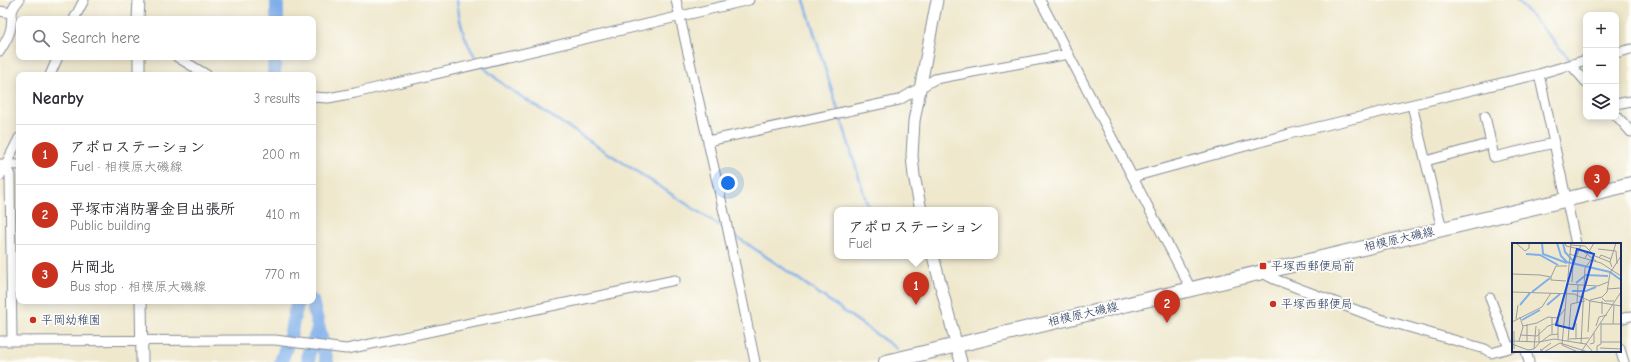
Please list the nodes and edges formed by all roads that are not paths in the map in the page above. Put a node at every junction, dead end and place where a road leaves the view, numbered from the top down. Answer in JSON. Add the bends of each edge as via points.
{"nodes":[{"id":1,"x":19,"y":0,"type":"edge"},
{"id":2,"x":84,"y":0,"type":"edge"},
{"id":3,"x":138,"y":0,"type":"edge"},
{"id":4,"x":676,"y":0,"type":"edge"},
{"id":5,"x":748,"y":0,"type":"edge"},
{"id":6,"x":938,"y":0,"type":"edge"},
{"id":7,"x":1040,"y":0,"type":"edge"},
{"id":8,"x":0,"y":11,"type":"edge"},
{"id":9,"x":11,"y":13,"type":"junction"},
{"id":10,"x":76,"y":16,"type":"edge"},
{"id":11,"x":138,"y":16,"type":"edge"},
{"id":12,"x":680,"y":16,"type":"junction"},
{"id":13,"x":1631,"y":50,"type":"edge"},
{"id":14,"x":0,"y":51,"type":"edge"},
{"id":15,"x":1619,"y":52,"type":"edge"},
{"id":16,"x":1069,"y":54,"type":"junction"},
{"id":17,"x":57,"y":60,"type":"edge"},
{"id":18,"x":139,"y":60,"type":"edge"},
{"id":19,"x":182,"y":60,"type":"edge"},
{"id":20,"x":1579,"y":63,"type":"edge"},
{"id":21,"x":51,"y":72,"type":"edge"},
{"id":22,"x":139,"y":72,"type":"edge"},
{"id":23,"x":202,"y":72,"type":"edge"},
{"id":24,"x":1539,"y":74,"type":"junction"},
{"id":25,"x":1583,"y":74,"type":"edge"},
{"id":26,"x":920,"y":88,"type":"junction"},
{"id":27,"x":316,"y":97,"type":"edge"},
{"id":28,"x":1631,"y":101,"type":"edge"},
{"id":29,"x":1619,"y":103,"type":"edge"},
{"id":30,"x":1412,"y":105,"type":"junction"},
{"id":31,"x":1484,"y":116,"type":"dead end"},
{"id":32,"x":1619,"y":118,"type":"edge"},
{"id":33,"x":1631,"y":132,"type":"edge"},
{"id":34,"x":708,"y":141,"type":"junction"},
{"id":35,"x":16,"y":143,"type":"edge"},
{"id":36,"x":1491,"y":143,"type":"junction"},
{"id":37,"x":1554,"y":143,"type":"junction"},
{"id":38,"x":1426,"y":161,"type":"junction"},
{"id":39,"x":3,"y":164,"type":"edge"},
{"id":40,"x":16,"y":165,"type":"edge"},
{"id":41,"x":0,"y":176,"type":"edge"},
{"id":42,"x":1133,"y":177,"type":"junction"},
{"id":43,"x":1631,"y":184,"type":"edge"},
{"id":44,"x":1566,"y":199,"type":"junction"},
{"id":45,"x":920,"y":207,"type":"edge"},
{"id":46,"x":1442,"y":229,"type":"junction"},
{"id":47,"x":1576,"y":243,"type":"edge"},
{"id":48,"x":935,"y":259,"type":"edge"},
{"id":49,"x":1266,"y":271,"type":"junction"},
{"id":50,"x":675,"y":280,"type":"dead end"},
{"id":51,"x":1191,"y":289,"type":"junction"},
{"id":52,"x":1490,"y":298,"type":"dead end"},
{"id":53,"x":141,"y":304,"type":"edge"},
{"id":54,"x":1631,"y":316,"type":"edge"},
{"id":55,"x":1621,"y":319,"type":"edge"},
{"id":56,"x":141,"y":339,"type":"junction"},
{"id":57,"x":12,"y":340,"type":"junction"},
{"id":58,"x":0,"y":341,"type":"edge"},
{"id":59,"x":957,"y":345,"type":"junction"},
{"id":60,"x":1511,"y":348,"type":"edge"},
{"id":61,"x":1526,"y":352,"type":"edge"},
{"id":62,"x":1621,"y":352,"type":"edge"},
{"id":63,"x":1492,"y":358,"type":"edge"},
{"id":64,"x":142,"y":362,"type":"edge"},
{"id":65,"x":755,"y":362,"type":"edge"},
{"id":66,"x":886,"y":362,"type":"edge"},
{"id":67,"x":961,"y":362,"type":"edge"},
{"id":68,"x":1530,"y":362,"type":"edge"},
{"id":69,"x":1624,"y":362,"type":"edge"}],
"edges":[{"from":1,"to":9,"type":"street"},
{"from":2,"to":10,"type":"street"},
{"from":3,"to":11,"type":"street"},
{"from":4,"to":12,"type":"street"},
{"from":5,"to":12,"type":"street"},
{"from":6,"to":26,"type":"street"},
{"from":7,"to":16,"type":"street"},
{"from":8,"to":9,"type":"street"},
{"from":9,"to":14,"type":"street","via":[[11,28]]},
{"from":12,"to":27,"type":"street","via":[[355,94]]},
{"from":12,"to":34,"type":"street"},
{"from":13,"to":15,"type":"street"},
{"from":16,"to":26,"type":"street","via":[[935,79]]},
{"from":16,"to":42,"type":"street"},
{"from":17,"to":21,"type":"street"},
{"from":18,"to":22,"type":"street"},
{"from":19,"to":23,"type":"street"},
{"from":20,"to":24,"type":"street"},
{"from":20,"to":25,"type":"street"},
{"from":24,"to":30,"type":"street"},
{"from":24,"to":37,"type":"street"},
{"from":26,"to":34,"type":"street","via":[[899,100]]},
{"from":26,"to":45,"type":"street","via":[[914,121],[912,156]]},
{"from":28,"to":29,"type":"street"},
{"from":30,"to":38,"type":"street"},
{"from":30,"to":42,"type":"street","via":[[1289,134]]},
{"from":31,"to":36,"type":"street"},
{"from":32,"to":33,"type":"street"},
{"from":34,"to":65,"type":"street"},
{"from":35,"to":39,"type":"street"},
{"from":36,"to":37,"type":"street","via":[[1494,157]]},
{"from":36,"to":38,"type":"street"},
{"from":37,"to":44,"type":"street"},
{"from":38,"to":46,"type":"street"},
{"from":39,"to":40,"type":"street"},
{"from":39,"to":41,"type":"street"},
{"from":39,"to":57,"type":"street","via":[[10,175]]},
{"from":42,"to":51,"type":"street"},
{"from":43,"to":44,"type":"main road","name":"相模原大磯線"},
{"from":44,"to":46,"type":"main road","name":"相模原大磯線"},
{"from":44,"to":47,"type":"street"},
{"from":46,"to":49,"type":"main road","name":"相模原大磯線"},
{"from":48,"to":59,"type":"street"},
{"from":49,"to":51,"type":"main road","name":"相模原大磯線"},
{"from":49,"to":63,"type":"street","via":[[1268,276],[1274,279],[1377,318],[1485,349]]},
{"from":50,"to":56,"type":"street","via":[[346,349],[272,340]]},
{"from":51,"to":59,"type":"main road","name":"相模原大磯線"},
{"from":52,"to":60,"type":"street"},
{"from":53,"to":56,"type":"street"},
{"from":54,"to":55,"type":"street"},
{"from":56,"to":57,"type":"street"},
{"from":56,"to":64,"type":"street"},
{"from":57,"to":58,"type":"street"},
{"from":59,"to":66,"type":"main road","name":"相模原大磯線"},
{"from":59,"to":67,"type":"street"},
{"from":60,"to":63,"type":"street"},
{"from":61,"to":68,"type":"street"},
{"from":62,"to":69,"type":"street"}]}
